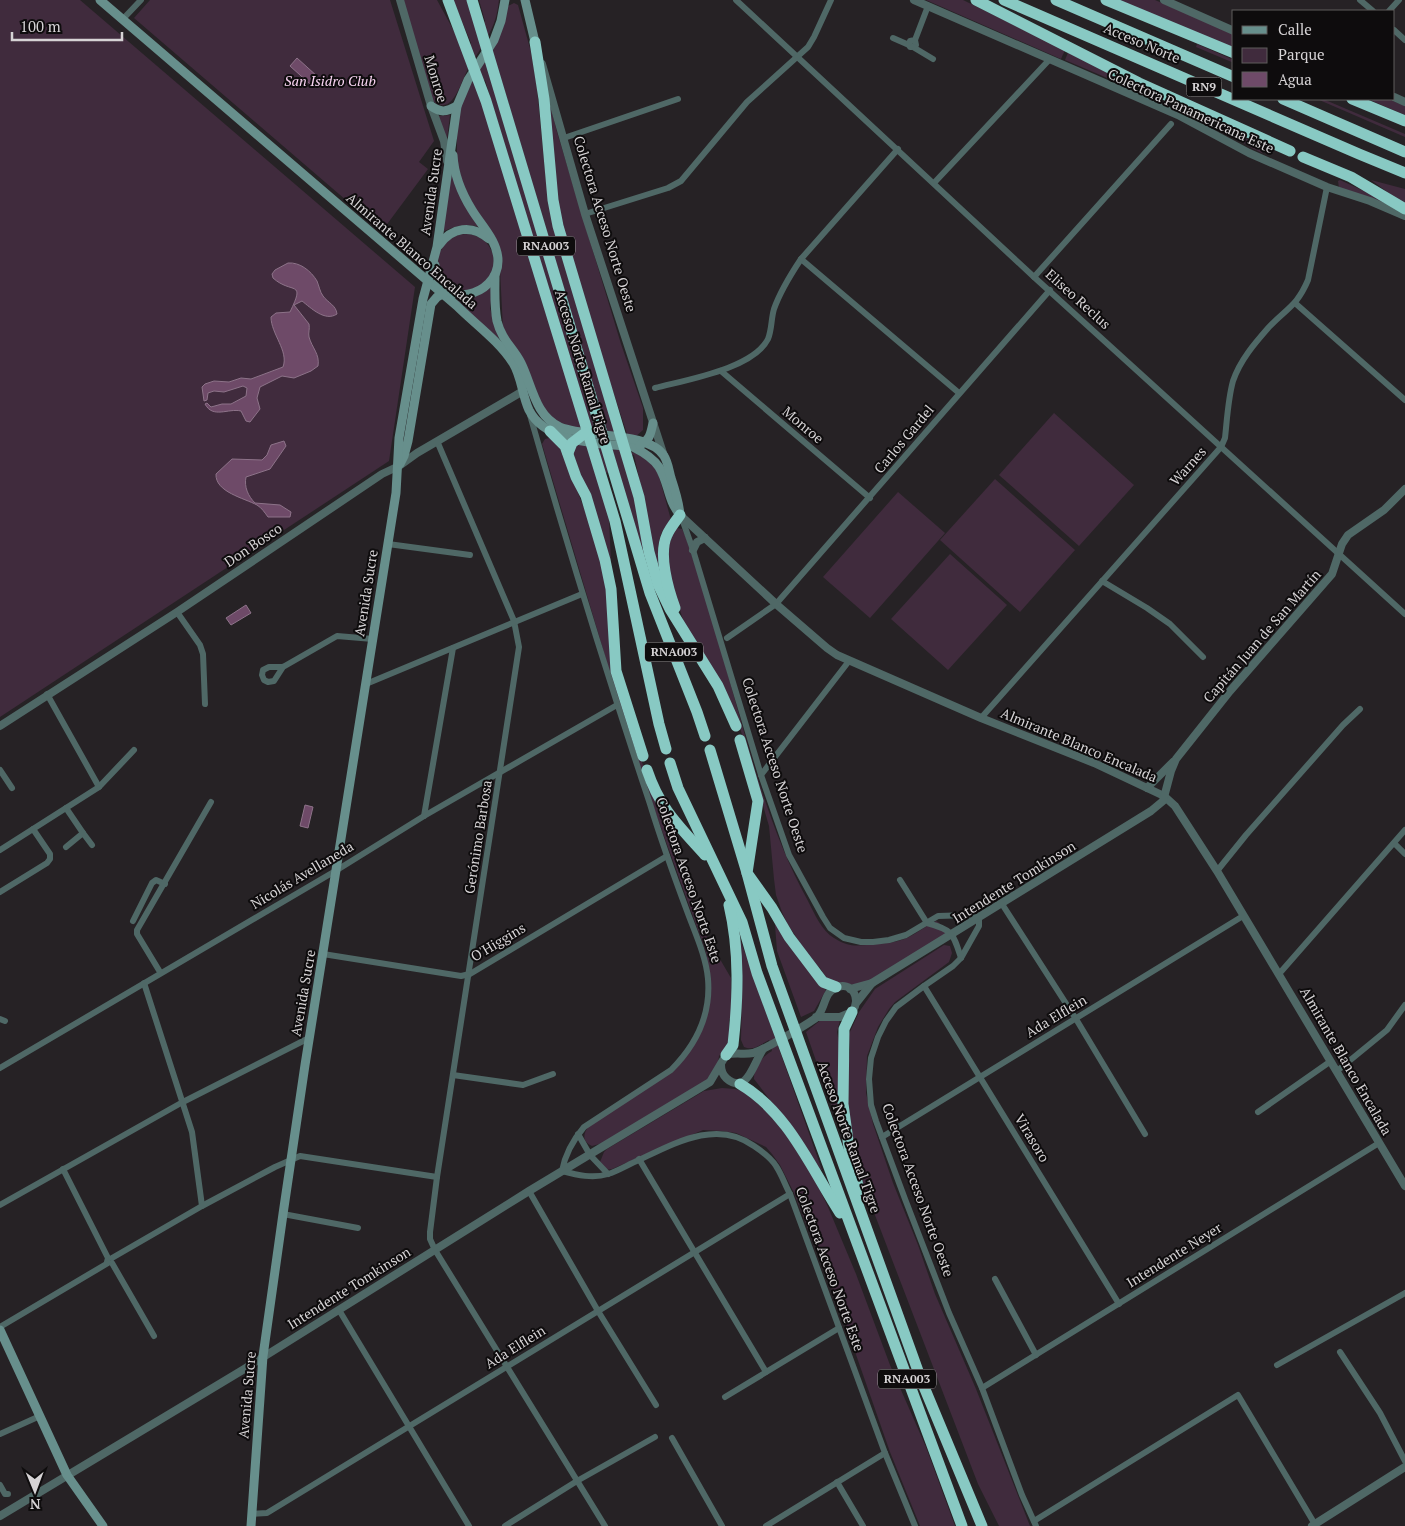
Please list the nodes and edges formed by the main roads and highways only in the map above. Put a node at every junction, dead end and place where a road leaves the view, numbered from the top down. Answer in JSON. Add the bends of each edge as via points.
{"nodes":[{"id":1,"x":100,"y":0,"type":"edge"},
{"id":2,"x":442,"y":0,"type":"edge"},
{"id":3,"x":448,"y":0,"type":"edge"},
{"id":4,"x":505,"y":0,"type":"edge"},
{"id":5,"x":511,"y":0,"type":"edge"},
{"id":6,"x":976,"y":0,"type":"edge"},
{"id":7,"x":1004,"y":0,"type":"edge"},
{"id":8,"x":1056,"y":0,"type":"edge"},
{"id":9,"x":1106,"y":0,"type":"edge"},
{"id":10,"x":523,"y":1,"type":"edge"},
{"id":11,"x":474,"y":6,"type":"edge"},
{"id":12,"x":503,"y":10,"type":"junction"},
{"id":13,"x":456,"y":22,"type":"junction"},
{"id":14,"x":534,"y":42,"type":"joint"},
{"id":15,"x":1232,"y":52,"type":"edge"},
{"id":16,"x":1232,"y":76,"type":"edge"},
{"id":17,"x":1232,"y":99,"type":"edge"},
{"id":18,"x":1235,"y":100,"type":"edge"},
{"id":19,"x":1285,"y":100,"type":"edge"},
{"id":20,"x":1354,"y":100,"type":"edge"},
{"id":21,"x":431,"y":106,"type":"road end"},
{"id":22,"x":457,"y":106,"type":"junction"},
{"id":23,"x":1405,"y":121,"type":"edge"},
{"id":24,"x":453,"y":140,"type":"junction"},
{"id":25,"x":1290,"y":151,"type":"dead end"},
{"id":26,"x":1405,"y":152,"type":"edge"},
{"id":27,"x":1303,"y":157,"type":"dead end"},
{"id":28,"x":1405,"y":173,"type":"edge"},
{"id":29,"x":1405,"y":209,"type":"edge"},
{"id":30,"x":492,"y":240,"type":"junction"},
{"id":31,"x":437,"y":247,"type":"junction"},
{"id":32,"x":435,"y":260,"type":"junction"},
{"id":33,"x":496,"y":275,"type":"junction"},
{"id":34,"x":428,"y":282,"type":"junction"},
{"id":35,"x":444,"y":291,"type":"junction"},
{"id":36,"x":653,"y":423,"type":"road end"},
{"id":37,"x":550,"y":432,"type":"junction"},
{"id":38,"x":581,"y":436,"type":"junction"},
{"id":39,"x":646,"y":442,"type":"junction"},
{"id":40,"x":633,"y":447,"type":"junction"},
{"id":41,"x":568,"y":453,"type":"junction"},
{"id":42,"x":399,"y":466,"type":"junction"},
{"id":43,"x":680,"y":515,"type":"junction"},
{"id":44,"x":683,"y":631,"type":"junction"},
{"id":45,"x":736,"y":726,"type":"dead end"},
{"id":46,"x":705,"y":736,"type":"dead end"},
{"id":47,"x":740,"y":740,"type":"dead end"},
{"id":48,"x":666,"y":749,"type":"dead end"},
{"id":49,"x":710,"y":750,"type":"dead end"},
{"id":50,"x":642,"y":756,"type":"dead end"},
{"id":51,"x":670,"y":763,"type":"dead end"},
{"id":52,"x":647,"y":770,"type":"dead end"},
{"id":53,"x":713,"y":864,"type":"junction"},
{"id":54,"x":747,"y":873,"type":"junction"},
{"id":55,"x":725,"y":886,"type":"junction"},
{"id":56,"x":836,"y":987,"type":"road end"},
{"id":57,"x":854,"y":1007,"type":"road end"},
{"id":58,"x":723,"y":1060,"type":"road end"},
{"id":59,"x":735,"y":1083,"type":"road end"},
{"id":60,"x":852,"y":1231,"type":"junction"},
{"id":61,"x":875,"y":1252,"type":"junction"},
{"id":62,"x":1,"y":1334,"type":"edge"},
{"id":63,"x":971,"y":1500,"type":"junction"},
{"id":64,"x":104,"y":1526,"type":"edge"},
{"id":65,"x":252,"y":1526,"type":"edge"},
{"id":66,"x":962,"y":1526,"type":"edge"},
{"id":67,"x":982,"y":1526,"type":"edge"},
{"id":68,"x":986,"y":1526,"type":"edge"}],
"edges":[{"from":1,"to":34,"type":"main road","name":"Almirante Blanco Encalada"},
{"from":2,"to":13,"type":"highway"},
{"from":3,"to":13,"type":"highway","name":"Acceso Norte Ramal Tigre","number":"RNA003"},
{"from":4,"to":12,"type":"main road","name":"Avenida Sucre"},
{"from":5,"to":12,"type":"main road"},
{"from":6,"to":25,"type":"highway","via":[[1140,83]]},
{"from":7,"to":17,"type":"highway","name":"Acceso Norte","number":"RN9"},
{"from":8,"to":16,"type":"highway","name":"Acceso Norte","number":"RN9"},
{"from":9,"to":15,"type":"highway"},
{"from":10,"to":14,"type":"main road","name":"Colectora Acceso Norte Oeste"},
{"from":11,"to":46,"type":"highway","name":"Acceso Norte Ramal Tigre","number":"RNA003","via":[[650,592]]},
{"from":12,"to":22,"type":"main road","name":"Avenida Sucre","via":[[494,40],[465,85]]},
{"from":13,"to":48,"type":"highway","name":"Acceso Norte Ramal Tigre","number":"RNA003","via":[[481,86],[615,521]]},
{"from":14,"to":44,"type":"highway","via":[[544,99],[558,226],[639,497],[658,584]]},
{"from":18,"to":28,"type":"highway","name":"Acceso Norte","number":"RN9"},
{"from":19,"to":26,"type":"highway"},
{"from":20,"to":23,"type":"highway"},
{"from":21,"to":22,"type":"main road","via":[[444,112]]},
{"from":22,"to":24,"type":"main road","name":"Avenida Sucre"},
{"from":24,"to":30,"type":"main road","name":"Avenida Sucre","via":[[455,172],[461,190]]},
{"from":24,"to":31,"type":"main road","name":"Avenida Sucre"},
{"from":27,"to":29,"type":"highway","via":[[1351,177]]},
{"from":30,"to":31,"type":"main road","via":[[471,229],[462,229],[450,233]]},
{"from":30,"to":33,"type":"main road","via":[[498,258]]},
{"from":31,"to":32,"type":"main road"},
{"from":32,"to":34,"type":"main road","name":"Avenida Sucre"},
{"from":32,"to":35,"type":"main road","via":[[436,274]]},
{"from":33,"to":35,"type":"main road","via":[[479,291],[463,294]]},
{"from":33,"to":38,"type":"main road","name":"Almirante Blanco Encalada","via":[[496,311],[500,329],[505,342],[522,365],[537,403],[553,423]]},
{"from":34,"to":35,"type":"main road","name":"Almirante Blanco Encalada"},
{"from":34,"to":42,"type":"main road","name":"Avenida Sucre","via":[[399,438]]},
{"from":35,"to":37,"type":"main road","name":"Almirante Blanco Encalada","via":[[507,355],[517,372],[530,411]]},
{"from":35,"to":42,"type":"main road","name":"Avenida Sucre","via":[[431,304],[408,441]]},
{"from":36,"to":39,"type":"main road"},
{"from":37,"to":38,"type":"main road","name":"Almirante Blanco Encalada"},
{"from":37,"to":41,"type":"highway"},
{"from":38,"to":39,"type":"main road","name":"Almirante Blanco Encalada"},
{"from":38,"to":40,"type":"main road","name":"Almirante Blanco Encalada"},
{"from":38,"to":41,"type":"highway"},
{"from":39,"to":40,"type":"main road"},
{"from":39,"to":43,"type":"main road","name":"Almirante Blanco Encalada","via":[[664,456]]},
{"from":40,"to":43,"type":"main road","name":"Almirante Blanco Encalada","via":[[660,468],[673,506]]},
{"from":41,"to":50,"type":"highway","via":[[586,496],[605,560],[616,671]]},
{"from":42,"to":65,"type":"main road","name":"Avenida Sucre","via":[[309,1038],[263,1356]]},
{"from":43,"to":44,"type":"highway","via":[[667,534],[664,550],[669,588]]},
{"from":44,"to":45,"type":"highway","via":[[718,686]]},
{"from":47,"to":54,"type":"highway","via":[[758,801]]},
{"from":49,"to":54,"type":"highway","name":"Acceso Norte Ramal Tigre","number":"RNA003"},
{"from":51,"to":53,"type":"highway","number":"RNA003"},
{"from":52,"to":53,"type":"highway","via":[[667,812]]},
{"from":53,"to":55,"type":"highway","number":"RNA003"},
{"from":54,"to":56,"type":"highway","via":[[823,982]]},
{"from":54,"to":61,"type":"highway","name":"Acceso Norte Ramal Tigre","number":"RNA003","via":[[772,966]]},
{"from":55,"to":58,"type":"highway","via":[[734,929],[737,972],[733,1045]]},
{"from":55,"to":60,"type":"highway","number":"RNA003","via":[[742,922],[756,973]]},
{"from":57,"to":61,"type":"highway","via":[[844,1029],[843,1104],[849,1148]]},
{"from":59,"to":60,"type":"highway","via":[[758,1096],[788,1130]]},
{"from":60,"to":66,"type":"highway","number":"RNA003"},
{"from":61,"to":63,"type":"highway","name":"Acceso Norte Ramal Tigre","number":"RNA003","via":[[922,1382]]},
{"from":62,"to":64,"type":"main road","via":[[67,1475]]},
{"from":63,"to":67,"type":"highway","name":"Acceso Norte Ramal Tigre","number":"RNA003"},
{"from":63,"to":68,"type":"highway"}]}
